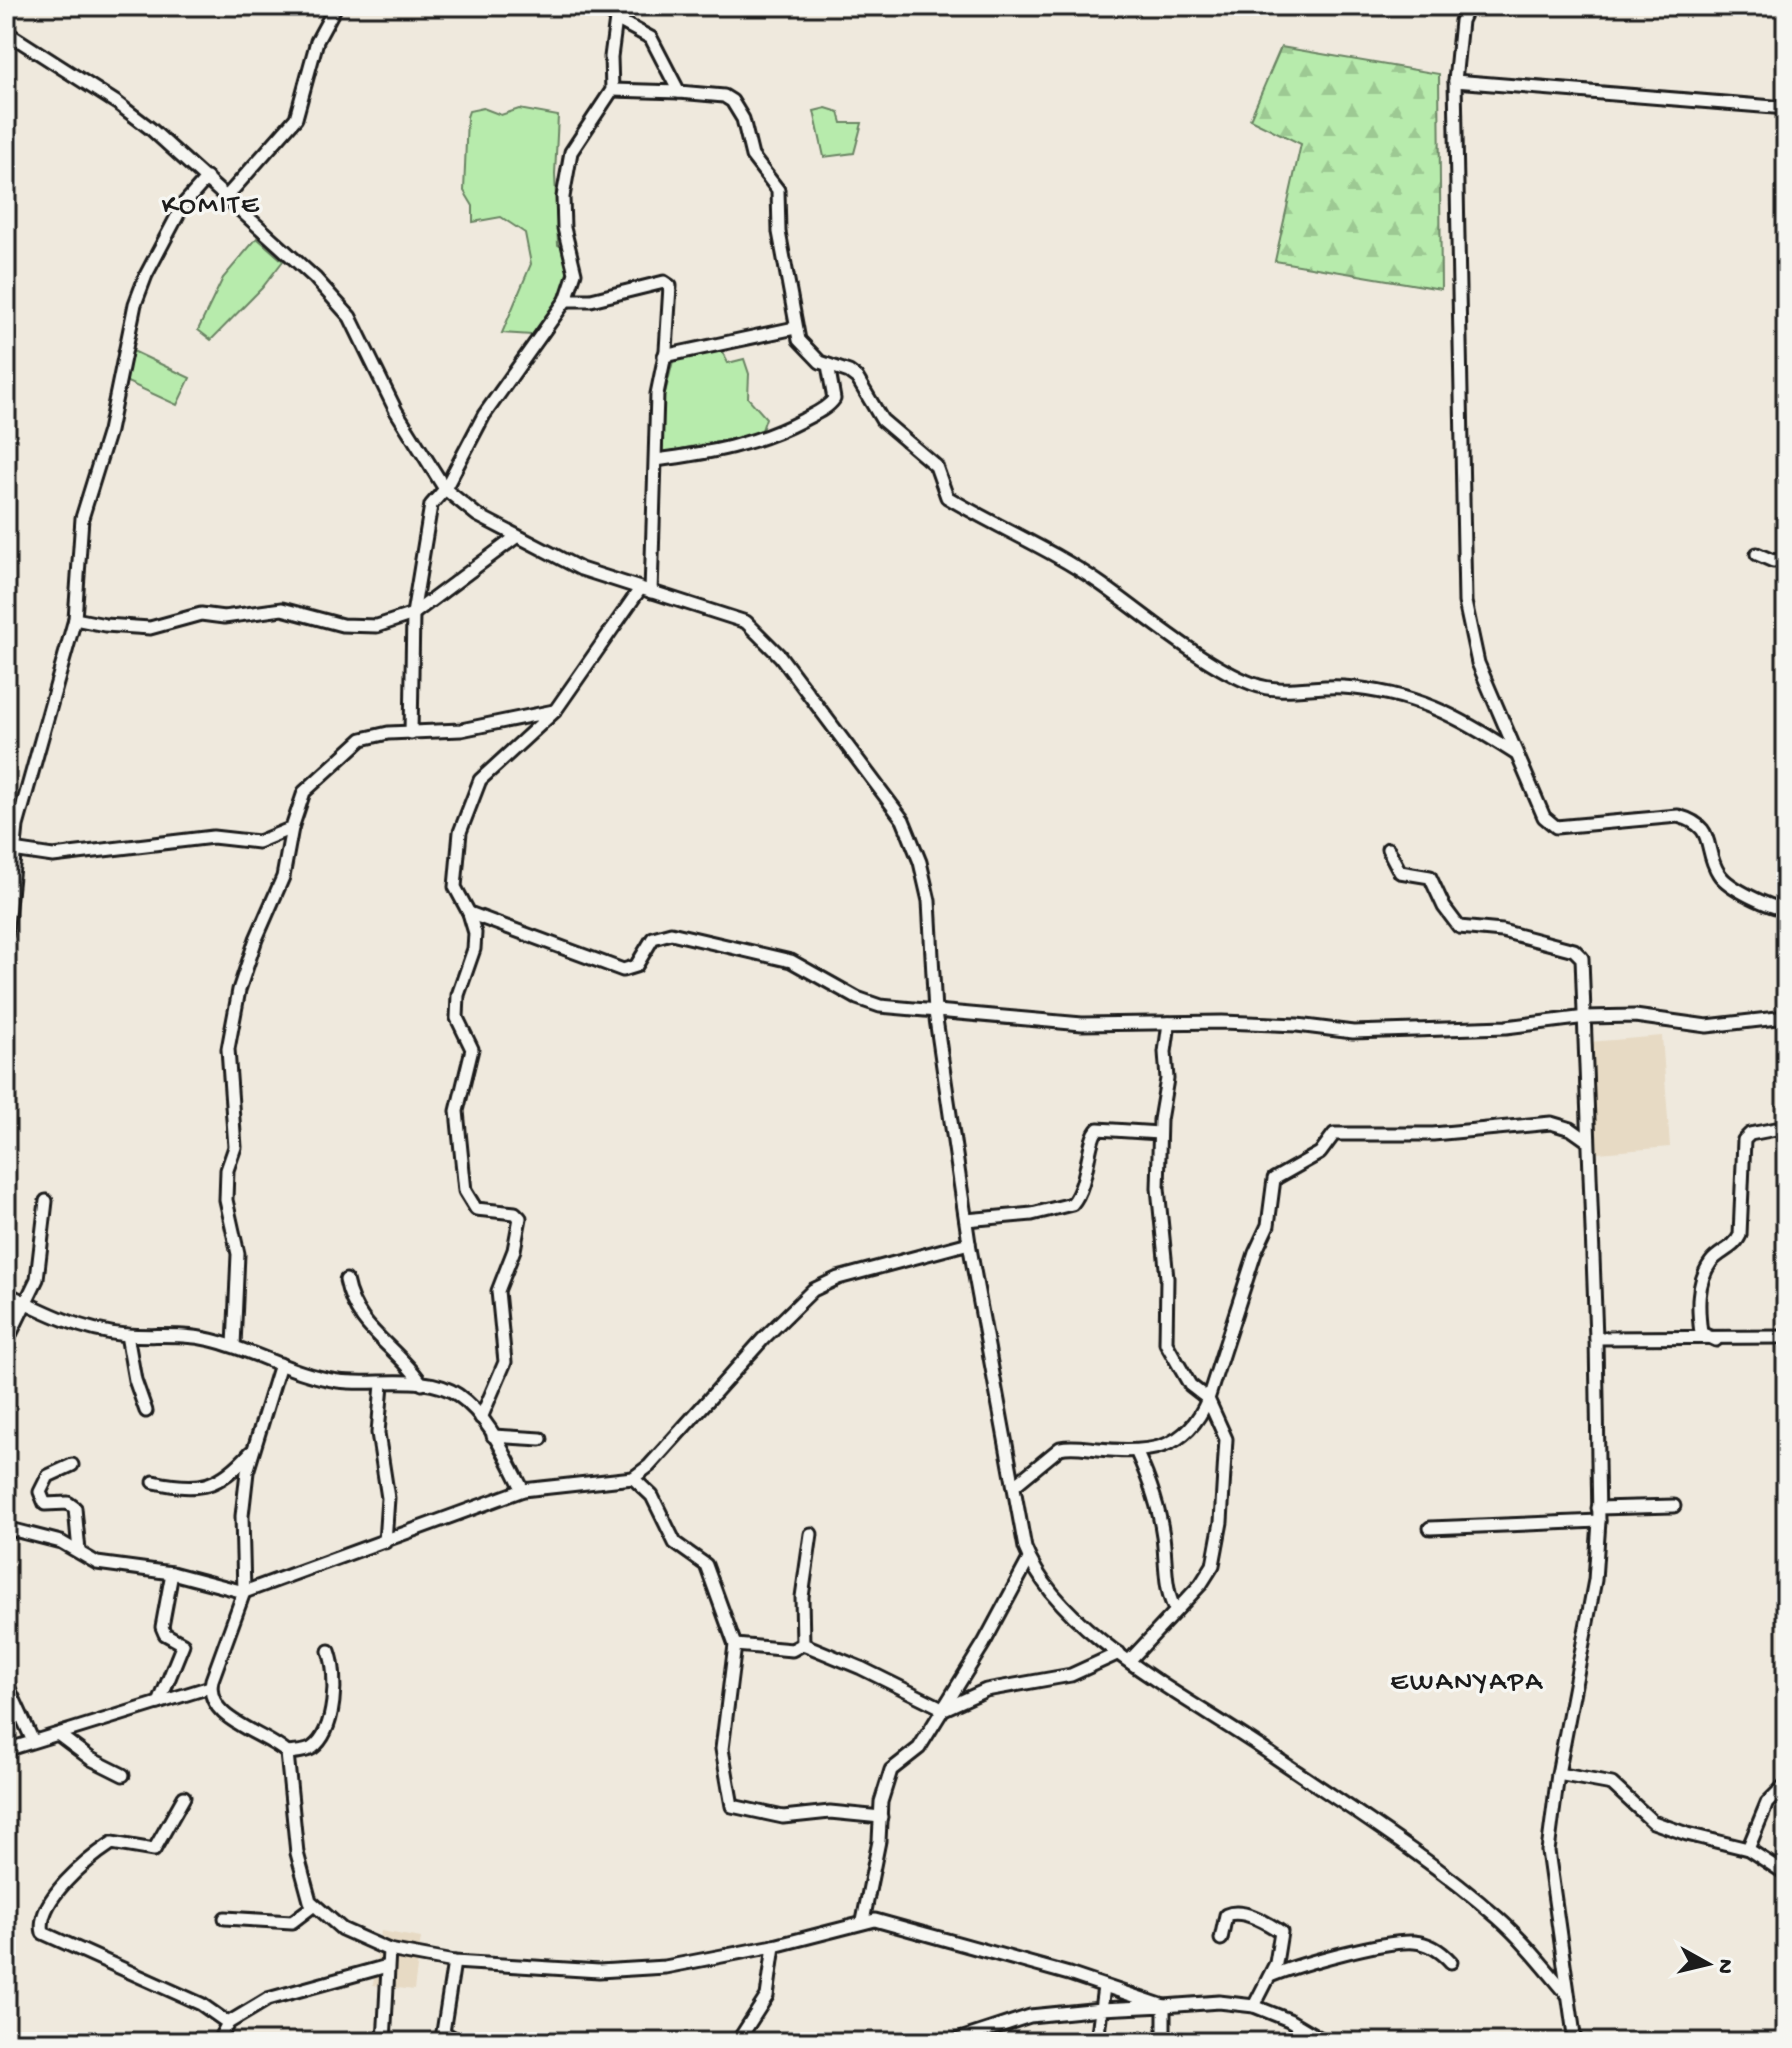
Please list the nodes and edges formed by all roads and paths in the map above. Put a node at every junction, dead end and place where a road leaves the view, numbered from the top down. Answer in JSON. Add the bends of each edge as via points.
{"nodes":[{"id":1,"x":336,"y":6,"type":"edge"},
{"id":2,"x":604,"y":6,"type":"edge"},
{"id":3,"x":1468,"y":6,"type":"edge"},
{"id":4,"x":616,"y":19,"type":"junction"},
{"id":5,"x":8,"y":39,"type":"edge"},
{"id":6,"x":1455,"y":81,"type":"junction"},
{"id":7,"x":612,"y":90,"type":"junction"},
{"id":8,"x":679,"y":92,"type":"junction"},
{"id":9,"x":1786,"y":108,"type":"edge"},
{"id":10,"x":207,"y":178,"type":"junction"},
{"id":11,"x":228,"y":195,"type":"junction"},
{"id":12,"x":566,"y":300,"type":"junction"},
{"id":13,"x":795,"y":328,"type":"junction"},
{"id":14,"x":664,"y":356,"type":"junction"},
{"id":15,"x":828,"y":365,"type":"junction"},
{"id":16,"x":656,"y":460,"type":"junction"},
{"id":17,"x":445,"y":489,"type":"junction"},
{"id":18,"x":516,"y":537,"type":"junction"},
{"id":19,"x":1757,"y":554,"type":"dead end"},
{"id":20,"x":1786,"y":559,"type":"edge"},
{"id":21,"x":646,"y":590,"type":"junction"},
{"id":22,"x":413,"y":614,"type":"junction"},
{"id":23,"x":75,"y":619,"type":"junction"},
{"id":24,"x":555,"y":711,"type":"junction"},
{"id":25,"x":411,"y":733,"type":"junction"},
{"id":26,"x":1516,"y":754,"type":"junction"},
{"id":27,"x":292,"y":828,"type":"junction"},
{"id":28,"x":1388,"y":849,"type":"dead end"},
{"id":29,"x":10,"y":851,"type":"edge"},
{"id":30,"x":1786,"y":909,"type":"edge"},
{"id":31,"x":469,"y":913,"type":"junction"},
{"id":32,"x":6,"y":936,"type":"edge"},
{"id":33,"x":935,"y":1012,"type":"junction"},
{"id":34,"x":1586,"y":1017,"type":"junction"},
{"id":35,"x":1786,"y":1017,"type":"edge"},
{"id":36,"x":1169,"y":1023,"type":"junction"},
{"id":37,"x":1786,"y":1127,"type":"edge"},
{"id":38,"x":1159,"y":1133,"type":"junction"},
{"id":39,"x":1588,"y":1141,"type":"junction"},
{"id":40,"x":46,"y":1201,"type":"dead end"},
{"id":41,"x":966,"y":1220,"type":"junction"},
{"id":42,"x":969,"y":1243,"type":"junction"},
{"id":43,"x":346,"y":1280,"type":"dead end"},
{"id":44,"x":6,"y":1293,"type":"edge"},
{"id":45,"x":27,"y":1304,"type":"junction"},
{"id":46,"x":127,"y":1335,"type":"junction"},
{"id":47,"x":1786,"y":1337,"type":"edge"},
{"id":48,"x":1596,"y":1338,"type":"junction"},
{"id":49,"x":1716,"y":1340,"type":"junction"},
{"id":50,"x":6,"y":1343,"type":"edge"},
{"id":51,"x":234,"y":1346,"type":"junction"},
{"id":52,"x":280,"y":1364,"type":"junction"},
{"id":53,"x":382,"y":1384,"type":"junction"},
{"id":54,"x":422,"y":1384,"type":"junction"},
{"id":55,"x":1208,"y":1399,"type":"junction"},
{"id":56,"x":146,"y":1411,"type":"dead end"},
{"id":57,"x":481,"y":1418,"type":"junction"},
{"id":58,"x":493,"y":1436,"type":"junction"},
{"id":59,"x":541,"y":1439,"type":"dead end"},
{"id":60,"x":251,"y":1452,"type":"junction"},
{"id":61,"x":1137,"y":1453,"type":"junction"},
{"id":62,"x":72,"y":1465,"type":"dead end"},
{"id":63,"x":633,"y":1478,"type":"junction"},
{"id":64,"x":154,"y":1482,"type":"dead end"},
{"id":65,"x":1015,"y":1485,"type":"junction"},
{"id":66,"x":523,"y":1490,"type":"junction"},
{"id":67,"x":1674,"y":1506,"type":"dead end"},
{"id":68,"x":1598,"y":1508,"type":"junction"},
{"id":69,"x":1599,"y":1521,"type":"junction"},
{"id":70,"x":6,"y":1528,"type":"edge"},
{"id":71,"x":1430,"y":1528,"type":"dead end"},
{"id":72,"x":811,"y":1534,"type":"dead end"},
{"id":73,"x":385,"y":1542,"type":"junction"},
{"id":74,"x":79,"y":1551,"type":"junction"},
{"id":75,"x":1029,"y":1559,"type":"junction"},
{"id":76,"x":172,"y":1573,"type":"junction"},
{"id":77,"x":244,"y":1592,"type":"junction"},
{"id":78,"x":1175,"y":1609,"type":"junction"},
{"id":79,"x":803,"y":1644,"type":"junction"},
{"id":80,"x":735,"y":1645,"type":"junction"},
{"id":81,"x":329,"y":1651,"type":"dead end"},
{"id":82,"x":1119,"y":1653,"type":"junction"},
{"id":83,"x":1130,"y":1660,"type":"junction"},
{"id":84,"x":6,"y":1682,"type":"edge"},
{"id":85,"x":210,"y":1687,"type":"junction"},
{"id":86,"x":159,"y":1703,"type":"junction"},
{"id":87,"x":12,"y":1707,"type":"edge"},
{"id":88,"x":944,"y":1709,"type":"junction"},
{"id":89,"x":59,"y":1735,"type":"junction"},
{"id":90,"x":32,"y":1739,"type":"junction"},
{"id":91,"x":6,"y":1750,"type":"edge"},
{"id":92,"x":287,"y":1753,"type":"junction"},
{"id":93,"x":1558,"y":1774,"type":"junction"},
{"id":94,"x":123,"y":1775,"type":"dead end"},
{"id":95,"x":1786,"y":1784,"type":"edge"},
{"id":96,"x":184,"y":1797,"type":"dead end"},
{"id":97,"x":881,"y":1817,"type":"junction"},
{"id":98,"x":1748,"y":1849,"type":"junction"},
{"id":99,"x":1786,"y":1874,"type":"edge"},
{"id":100,"x":313,"y":1906,"type":"junction"},
{"id":101,"x":225,"y":1918,"type":"dead end"},
{"id":102,"x":863,"y":1921,"type":"junction"},
{"id":103,"x":1221,"y":1939,"type":"dead end"},
{"id":104,"x":774,"y":1946,"type":"junction"},
{"id":105,"x":389,"y":1950,"type":"junction"},
{"id":106,"x":454,"y":1962,"type":"junction"},
{"id":107,"x":1451,"y":1962,"type":"dead end"},
{"id":108,"x":387,"y":1966,"type":"junction"},
{"id":109,"x":1270,"y":1976,"type":"junction"},
{"id":110,"x":1104,"y":1987,"type":"junction"},
{"id":111,"x":1567,"y":1994,"type":"junction"},
{"id":112,"x":1164,"y":2006,"type":"junction"},
{"id":113,"x":1254,"y":2006,"type":"junction"},
{"id":114,"x":1101,"y":2009,"type":"junction"},
{"id":115,"x":228,"y":2023,"type":"junction"},
{"id":116,"x":740,"y":2038,"type":"dead end"},
{"id":117,"x":455,"y":2039,"type":"dead end"},
{"id":118,"x":218,"y":2042,"type":"edge"},
{"id":119,"x":384,"y":2042,"type":"edge"},
{"id":120,"x":951,"y":2042,"type":"edge"},
{"id":121,"x":1097,"y":2042,"type":"edge"},
{"id":122,"x":1164,"y":2042,"type":"edge"},
{"id":123,"x":1326,"y":2042,"type":"edge"},
{"id":124,"x":1575,"y":2042,"type":"edge"}],
"edges":[{"from":1,"to":11,"type":"street","via":[[320,34],[296,118]]},
{"from":2,"to":4,"type":"street"},
{"from":3,"to":6,"type":"street","via":[[1461,21]]},
{"from":4,"to":7,"type":"street"},
{"from":4,"to":8,"type":"street","via":[[651,38]]},
{"from":5,"to":10,"type":"street","via":[[117,103]]},
{"from":6,"to":9,"type":"street"},
{"from":6,"to":26,"type":"street","via":[[1465,602],[1478,663]]},
{"from":7,"to":8,"type":"street"},
{"from":7,"to":12,"type":"street","via":[[571,152],[564,228],[575,273]]},
{"from":8,"to":13,"type":"street","via":[[732,101],[743,119],[752,156],[775,182]]},
{"from":10,"to":11,"type":"street"},
{"from":10,"to":23,"type":"street","via":[[183,205],[135,304],[109,431],[82,518]]},
{"from":11,"to":17,"type":"street","via":[[350,317],[396,411]]},
{"from":12,"to":14,"type":"street","via":[[591,300],[667,283]]},
{"from":12,"to":17,"type":"street","via":[[484,415]]},
{"from":13,"to":14,"type":"street"},
{"from":13,"to":15,"type":"street","via":[[807,350]]},
{"from":14,"to":16,"type":"street","via":[[657,394]]},
{"from":15,"to":16,"type":"street","via":[[834,395],[826,407],[768,438],[736,448]]},
{"from":15,"to":26,"type":"street","via":[[857,378],[882,420],[936,466],[947,497],[1099,583],[1233,674],[1273,689],[1340,687],[1406,699],[1460,717]]},
{"from":16,"to":21,"type":"street"},
{"from":17,"to":18,"type":"street"},
{"from":17,"to":22,"type":"street","via":[[431,505]]},
{"from":18,"to":21,"type":"street","via":[[581,569]]},
{"from":18,"to":22,"type":"street"},
{"from":19,"to":20,"type":"street","via":[[1773,561]]},
{"from":21,"to":24,"type":"street"},
{"from":21,"to":33,"type":"street","via":[[746,622],[766,639],[903,820],[929,901]]},
{"from":22,"to":23,"type":"street","via":[[366,627],[318,621],[282,609],[224,617],[201,614],[150,628]]},
{"from":22,"to":25,"type":"street"},
{"from":23,"to":29,"type":"street"},
{"from":24,"to":25,"type":"street","via":[[461,730]]},
{"from":24,"to":31,"type":"street","via":[[480,780],[471,799],[454,870],[455,887]]},
{"from":25,"to":27,"type":"street","via":[[354,743],[304,792]]},
{"from":26,"to":30,"type":"street","via":[[1544,817],[1556,827],[1670,816],[1695,820],[1705,831],[1724,880],[1772,907]]},
{"from":27,"to":29,"type":"street","via":[[258,842],[213,837],[53,856]]},
{"from":27,"to":51,"type":"street","via":[[283,877],[256,939],[229,1037],[235,1147],[225,1183],[238,1254]]},
{"from":28,"to":34,"type":"street","via":[[1400,872],[1430,877],[1459,927],[1502,931],[1579,953]]},
{"from":29,"to":32,"type":"street"},
{"from":31,"to":33,"type":"street","via":[[623,970],[636,966],[653,938],[671,933],[791,961],[880,1006]]},
{"from":31,"to":57,"type":"street","via":[[474,949],[457,1009],[472,1049],[458,1098],[465,1191],[476,1209],[520,1218],[498,1291],[505,1362]]},
{"from":33,"to":36,"type":"street","via":[[1082,1024]]},
{"from":33,"to":41,"type":"street"},
{"from":34,"to":35,"type":"street","via":[[1635,1016],[1707,1026]]},
{"from":34,"to":36,"type":"street","via":[[1506,1027],[1353,1032],[1297,1025]]},
{"from":34,"to":39,"type":"street"},
{"from":36,"to":38,"type":"street"},
{"from":37,"to":49,"type":"street","via":[[1744,1140],[1740,1235],[1711,1261],[1701,1283],[1701,1333]]},
{"from":38,"to":41,"type":"street","via":[[1098,1129],[1087,1174],[1072,1204]]},
{"from":38,"to":55,"type":"street","via":[[1166,1343],[1190,1385]]},
{"from":39,"to":48,"type":"street"},
{"from":39,"to":55,"type":"street","via":[[1551,1123],[1433,1134],[1334,1134],[1320,1153],[1274,1179],[1264,1239]]},
{"from":40,"to":45,"type":"street","via":[[38,1273]]},
{"from":41,"to":42,"type":"street"},
{"from":42,"to":63,"type":"street","via":[[838,1278],[813,1290]]},
{"from":42,"to":65,"type":"street"},
{"from":43,"to":54,"type":"street","via":[[356,1313]]},
{"from":44,"to":45,"type":"street"},
{"from":45,"to":46,"type":"street","via":[[76,1325]]},
{"from":45,"to":50,"type":"street"},
{"from":46,"to":51,"type":"street","via":[[183,1334]]},
{"from":46,"to":56,"type":"street"},
{"from":47,"to":49,"type":"street"},
{"from":48,"to":49,"type":"street"},
{"from":48,"to":68,"type":"street"},
{"from":51,"to":52,"type":"street"},
{"from":52,"to":53,"type":"street","via":[[338,1381]]},
{"from":52,"to":60,"type":"street"},
{"from":53,"to":54,"type":"street"},
{"from":53,"to":73,"type":"street","via":[[378,1433],[388,1498]]},
{"from":54,"to":57,"type":"street","via":[[458,1395]]},
{"from":55,"to":61,"type":"street","via":[[1187,1433]]},
{"from":55,"to":78,"type":"street","via":[[1226,1439],[1221,1522],[1213,1565]]},
{"from":57,"to":58,"type":"street"},
{"from":58,"to":59,"type":"street"},
{"from":58,"to":66,"type":"street"},
{"from":60,"to":64,"type":"street","via":[[233,1473],[211,1484],[195,1488]]},
{"from":60,"to":77,"type":"street","via":[[242,1516]]},
{"from":61,"to":65,"type":"street","via":[[1060,1448]]},
{"from":61,"to":78,"type":"street","via":[[1163,1532],[1169,1598]]},
{"from":62,"to":74,"type":"street","via":[[48,1476],[40,1492],[45,1504],[68,1503],[75,1508]]},
{"from":63,"to":66,"type":"street"},
{"from":63,"to":80,"type":"street","via":[[652,1496],[675,1543],[706,1565]]},
{"from":65,"to":75,"type":"street"},
{"from":66,"to":73,"type":"street"},
{"from":67,"to":68,"type":"street"},
{"from":68,"to":69,"type":"street"},
{"from":69,"to":71,"type":"street"},
{"from":69,"to":93,"type":"street","via":[[1595,1580]]},
{"from":70,"to":74,"type":"street"},
{"from":72,"to":79,"type":"street","via":[[802,1597]]},
{"from":73,"to":77,"type":"street"},
{"from":74,"to":76,"type":"street","via":[[97,1563]]},
{"from":75,"to":82,"type":"street","via":[[1065,1610]]},
{"from":75,"to":88,"type":"street"},
{"from":76,"to":77,"type":"street"},
{"from":76,"to":86,"type":"street","via":[[162,1627],[183,1644]]},
{"from":77,"to":85,"type":"street"},
{"from":78,"to":83,"type":"street"},
{"from":79,"to":80,"type":"street","via":[[792,1650]]},
{"from":79,"to":88,"type":"street"},
{"from":80,"to":97,"type":"street","via":[[722,1749],[732,1806],[783,1817],[830,1812]]},
{"from":81,"to":92,"type":"street","via":[[337,1680],[320,1740],[311,1749]]},
{"from":82,"to":83,"type":"street"},
{"from":82,"to":88,"type":"street","via":[[1071,1675],[986,1690]]},
{"from":83,"to":111,"type":"street","via":[[1290,1767],[1497,1917]]},
{"from":84,"to":87,"type":"street"},
{"from":85,"to":86,"type":"street"},
{"from":85,"to":92,"type":"street","via":[[219,1707]]},
{"from":86,"to":89,"type":"street"},
{"from":87,"to":90,"type":"street"},
{"from":88,"to":97,"type":"street","via":[[919,1748],[891,1770]]},
{"from":89,"to":90,"type":"street"},
{"from":89,"to":94,"type":"street"},
{"from":90,"to":91,"type":"street"},
{"from":92,"to":100,"type":"street","via":[[297,1853]]},
{"from":93,"to":98,"type":"street","via":[[1612,1784],[1653,1822]]},
{"from":93,"to":111,"type":"street","via":[[1548,1851]]},
{"from":95,"to":98,"type":"street","via":[[1767,1803]]},
{"from":96,"to":115,"type":"street","via":[[154,1850],[110,1844],[60,1887],[42,1927],[49,1938],[201,2004]]},
{"from":97,"to":102,"type":"street"},
{"from":98,"to":99,"type":"street"},
{"from":100,"to":101,"type":"street","via":[[292,1922]]},
{"from":100,"to":105,"type":"street","via":[[342,1929]]},
{"from":102,"to":104,"type":"street"},
{"from":102,"to":110,"type":"street","via":[[885,1922]]},
{"from":103,"to":109,"type":"street","via":[[1222,1922],[1233,1912],[1281,1932]]},
{"from":104,"to":106,"type":"street","via":[[693,1964],[599,1971]]},
{"from":104,"to":116,"type":"street","via":[[767,1996]]},
{"from":105,"to":106,"type":"street"},
{"from":105,"to":108,"type":"street"},
{"from":106,"to":117,"type":"street","via":[[443,2032]]},
{"from":107,"to":109,"type":"street","via":[[1433,1947],[1398,1943]]},
{"from":108,"to":115,"type":"street","via":[[268,1999]]},
{"from":108,"to":119,"type":"street"},
{"from":109,"to":113,"type":"street"},
{"from":110,"to":112,"type":"street"},
{"from":110,"to":114,"type":"street"},
{"from":111,"to":124,"type":"street"},
{"from":112,"to":113,"type":"street"},
{"from":112,"to":114,"type":"street"},
{"from":112,"to":122,"type":"street"},
{"from":113,"to":123,"type":"street"},
{"from":114,"to":120,"type":"street","via":[[1030,2016]]},
{"from":114,"to":121,"type":"street"},
{"from":115,"to":118,"type":"street"}]}
